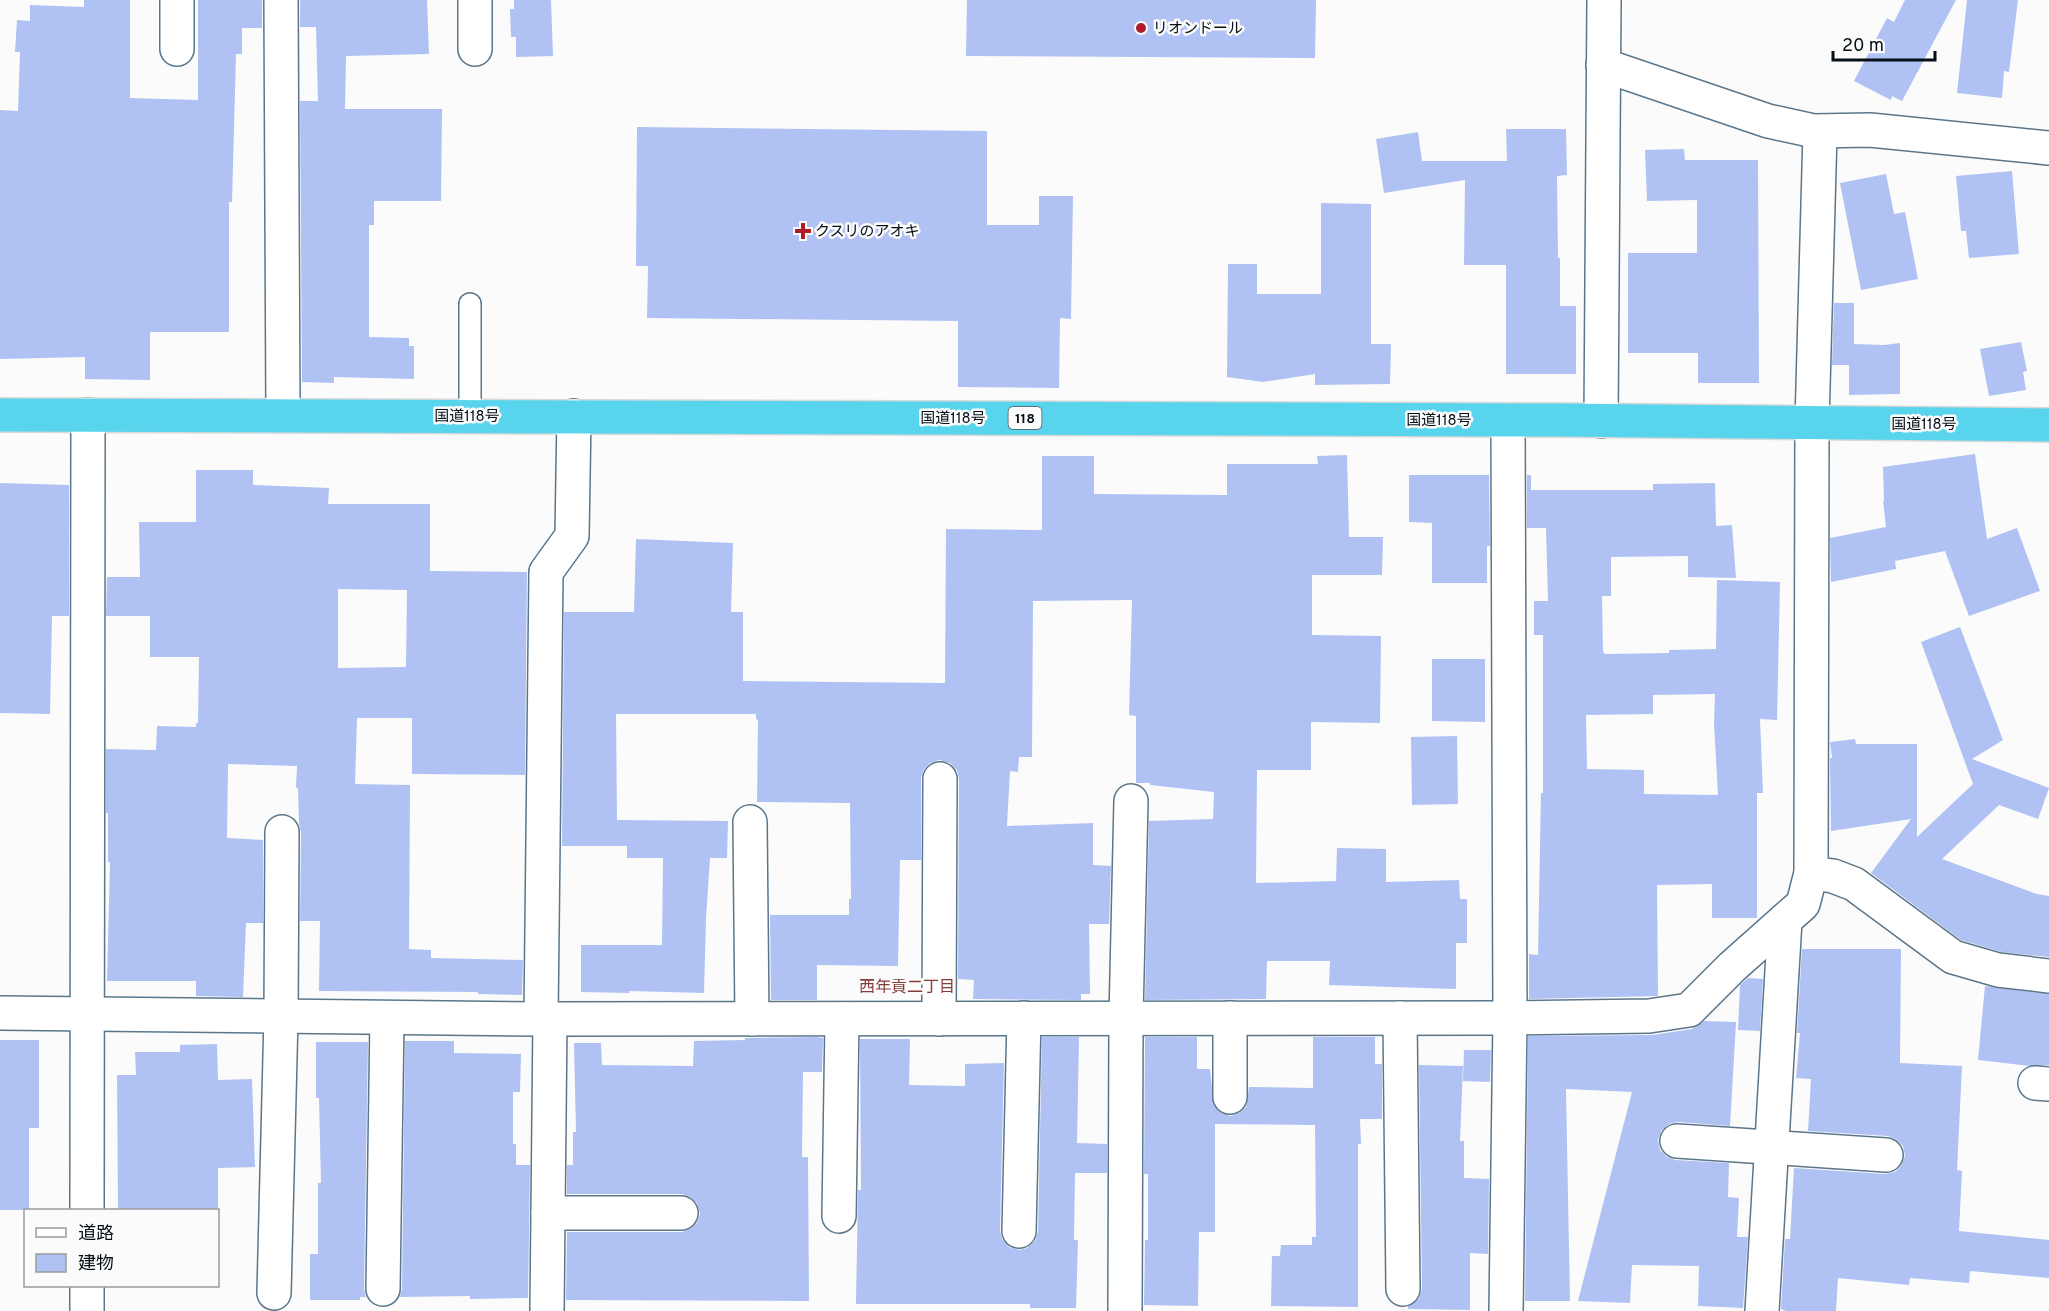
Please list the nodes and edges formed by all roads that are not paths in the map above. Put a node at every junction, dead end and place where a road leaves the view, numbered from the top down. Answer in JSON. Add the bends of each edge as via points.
{"nodes":[{"id":1,"x":177,"y":0,"type":"edge"},
{"id":2,"x":281,"y":0,"type":"edge"},
{"id":3,"x":475,"y":0,"type":"edge"},
{"id":4,"x":1604,"y":0,"type":"edge"},
{"id":5,"x":177,"y":49,"type":"dead end"},
{"id":6,"x":475,"y":49,"type":"dead end"},
{"id":7,"x":1603,"y":65,"type":"junction"},
{"id":8,"x":1820,"y":132,"type":"junction"},
{"id":9,"x":2049,"y":148,"type":"edge"},
{"id":10,"x":470,"y":304,"type":"dead end"},
{"id":11,"x":0,"y":415,"type":"edge"},
{"id":12,"x":88,"y":415,"type":"junction"},
{"id":13,"x":283,"y":415,"type":"junction"},
{"id":14,"x":470,"y":416,"type":"junction"},
{"id":15,"x":574,"y":416,"type":"junction"},
{"id":16,"x":1508,"y":420,"type":"junction"},
{"id":17,"x":1601,"y":421,"type":"junction"},
{"id":18,"x":1812,"y":423,"type":"junction"},
{"id":19,"x":2049,"y":425,"type":"edge"},
{"id":20,"x":940,"y":779,"type":"dead end"},
{"id":21,"x":1131,"y":801,"type":"dead end"},
{"id":22,"x":750,"y":822,"type":"dead end"},
{"id":23,"x":282,"y":832,"type":"dead end"},
{"id":24,"x":1811,"y":873,"type":"junction"},
{"id":25,"x":1785,"y":920,"type":"junction"},
{"id":26,"x":2049,"y":976,"type":"edge"},
{"id":27,"x":0,"y":1013,"type":"edge"},
{"id":28,"x":86,"y":1014,"type":"junction"},
{"id":29,"x":281,"y":1017,"type":"junction"},
{"id":30,"x":387,"y":1017,"type":"junction"},
{"id":31,"x":1024,"y":1018,"type":"junction"},
{"id":32,"x":1126,"y":1018,"type":"junction"},
{"id":33,"x":1230,"y":1018,"type":"junction"},
{"id":34,"x":1400,"y":1018,"type":"junction"},
{"id":35,"x":1510,"y":1018,"type":"junction"},
{"id":36,"x":545,"y":1019,"type":"junction"},
{"id":37,"x":752,"y":1019,"type":"junction"},
{"id":38,"x":842,"y":1019,"type":"junction"},
{"id":39,"x":939,"y":1019,"type":"junction"},
{"id":40,"x":1230,"y":1097,"type":"dead end"},
{"id":41,"x":1677,"y":1141,"type":"dead end"},
{"id":42,"x":1772,"y":1147,"type":"junction"},
{"id":43,"x":1886,"y":1155,"type":"dead end"},
{"id":44,"x":87,"y":1209,"type":"edge"},
{"id":45,"x":548,"y":1213,"type":"junction"},
{"id":46,"x":681,"y":1213,"type":"dead end"},
{"id":47,"x":839,"y":1216,"type":"dead end"},
{"id":48,"x":1019,"y":1231,"type":"dead end"},
{"id":49,"x":87,"y":1287,"type":"edge"},
{"id":50,"x":383,"y":1289,"type":"dead end"},
{"id":51,"x":1403,"y":1289,"type":"dead end"},
{"id":52,"x":274,"y":1293,"type":"dead end"},
{"id":53,"x":87,"y":1311,"type":"edge"},
{"id":54,"x":547,"y":1311,"type":"edge"},
{"id":55,"x":1125,"y":1311,"type":"edge"},
{"id":56,"x":1506,"y":1311,"type":"edge"},
{"id":57,"x":1762,"y":1311,"type":"edge"}],
"edges":[{"from":1,"to":5,"type":"street"},
{"from":2,"to":13,"type":"street"},
{"from":3,"to":6,"type":"street"},
{"from":4,"to":7,"type":"street"},
{"from":7,"to":8,"type":"street","via":[[1768,121]]},
{"from":7,"to":17,"type":"street"},
{"from":8,"to":9,"type":"street","via":[[1870,130]]},
{"from":8,"to":18,"type":"street"},
{"from":10,"to":14,"type":"lane"},
{"from":11,"to":12,"type":"highway","name":"国道118号","number":"118"},
{"from":12,"to":13,"type":"highway","name":"国道118号","number":"118"},
{"from":12,"to":28,"type":"street"},
{"from":13,"to":14,"type":"highway","name":"国道118号","number":"118"},
{"from":14,"to":15,"type":"highway","name":"国道118号","number":"118"},
{"from":15,"to":16,"type":"highway","name":"国道118号","number":"118"},
{"from":15,"to":36,"type":"street","via":[[572,536],[546,572]]},
{"from":16,"to":17,"type":"highway","name":"国道118号","number":"118"},
{"from":16,"to":35,"type":"street"},
{"from":17,"to":18,"type":"highway","name":"国道118号","number":"118"},
{"from":18,"to":19,"type":"highway","name":"国道118号","number":"118"},
{"from":18,"to":24,"type":"street"},
{"from":20,"to":39,"type":"street"},
{"from":21,"to":32,"type":"street"},
{"from":22,"to":37,"type":"street"},
{"from":23,"to":29,"type":"street"},
{"from":24,"to":25,"type":"street","via":[[1803,904]]},
{"from":24,"to":26,"type":"street","via":[[1854,884],[1953,957],[1998,970]]},
{"from":25,"to":35,"type":"street","via":[[1689,1010],[1649,1016]]},
{"from":25,"to":42,"type":"street"},
{"from":27,"to":28,"type":"street"},
{"from":28,"to":29,"type":"street"},
{"from":28,"to":44,"type":"street"},
{"from":29,"to":30,"type":"street"},
{"from":29,"to":52,"type":"street"},
{"from":30,"to":36,"type":"street"},
{"from":30,"to":50,"type":"street"},
{"from":31,"to":32,"type":"street"},
{"from":31,"to":39,"type":"street"},
{"from":31,"to":48,"type":"street"},
{"from":32,"to":33,"type":"street"},
{"from":32,"to":55,"type":"street"},
{"from":33,"to":34,"type":"street"},
{"from":33,"to":40,"type":"street"},
{"from":34,"to":35,"type":"street"},
{"from":34,"to":51,"type":"street"},
{"from":35,"to":56,"type":"street"},
{"from":36,"to":37,"type":"street"},
{"from":36,"to":45,"type":"street"},
{"from":37,"to":38,"type":"street"},
{"from":38,"to":39,"type":"street"},
{"from":38,"to":47,"type":"street"},
{"from":41,"to":42,"type":"street"},
{"from":42,"to":43,"type":"street"},
{"from":42,"to":57,"type":"street"},
{"from":45,"to":46,"type":"street"},
{"from":45,"to":54,"type":"street"},
{"from":49,"to":53,"type":"street"}]}
